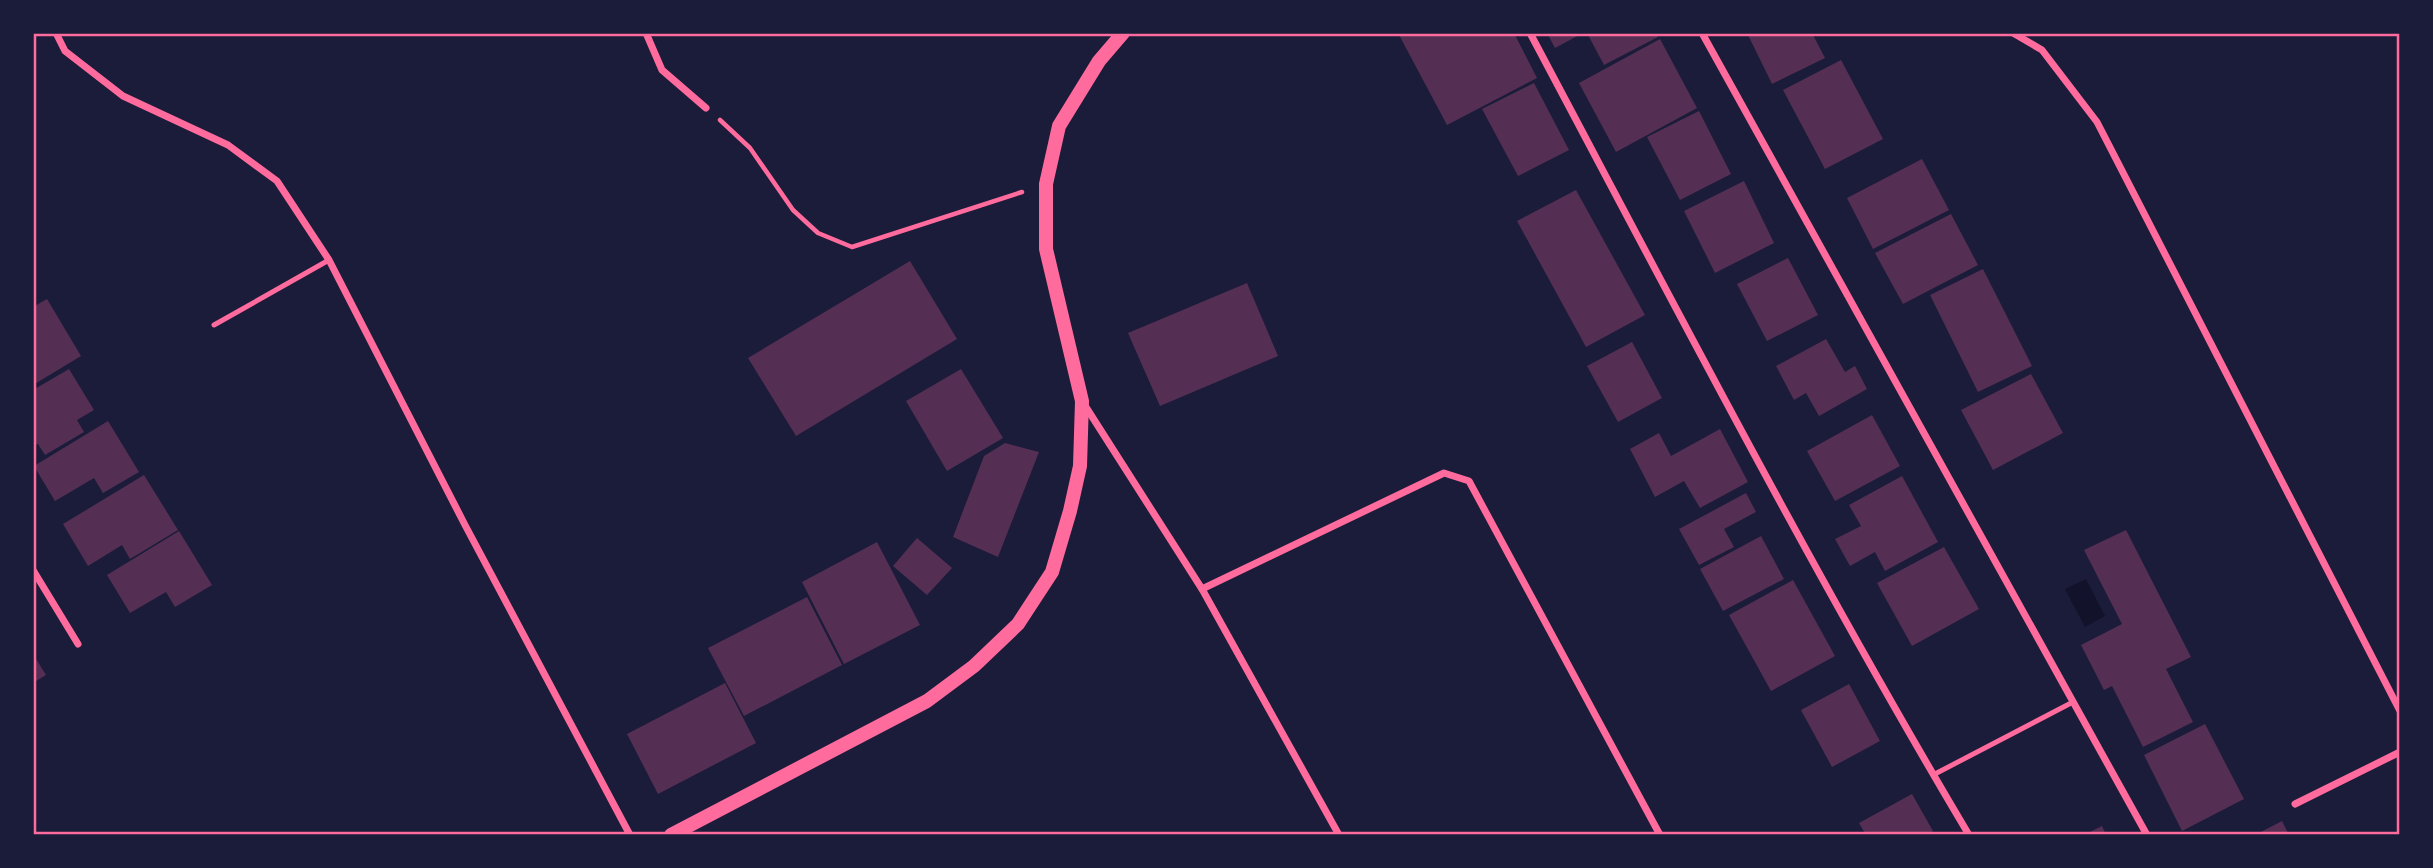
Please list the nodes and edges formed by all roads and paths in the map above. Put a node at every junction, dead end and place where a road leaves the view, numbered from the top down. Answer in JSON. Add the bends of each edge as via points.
{"nodes":[{"id":1,"x":56,"y":33,"type":"edge"},
{"id":2,"x":646,"y":33,"type":"edge"},
{"id":3,"x":1122,"y":33,"type":"edge"},
{"id":4,"x":1530,"y":33,"type":"edge"},
{"id":5,"x":1702,"y":33,"type":"edge"},
{"id":6,"x":2013,"y":33,"type":"edge"},
{"id":7,"x":706,"y":108,"type":"joint"},
{"id":8,"x":1046,"y":184,"type":"junction"},
{"id":9,"x":329,"y":260,"type":"junction"},
{"id":10,"x":214,"y":325,"type":"dead end"},
{"id":11,"x":1082,"y":401,"type":"junction"},
{"id":12,"x":33,"y":570,"type":"edge"},
{"id":13,"x":1202,"y":589,"type":"junction"},
{"id":14,"x":78,"y":644,"type":"dead end"},
{"id":15,"x":2073,"y":702,"type":"junction"},
{"id":16,"x":2400,"y":711,"type":"edge"},
{"id":17,"x":2400,"y":752,"type":"edge"},
{"id":18,"x":1933,"y":775,"type":"junction"},
{"id":19,"x":2295,"y":804,"type":"dead end"},
{"id":20,"x":630,"y":835,"type":"edge"},
{"id":21,"x":671,"y":835,"type":"edge"},
{"id":22,"x":1339,"y":835,"type":"edge"},
{"id":23,"x":1660,"y":835,"type":"edge"},
{"id":24,"x":1969,"y":835,"type":"edge"},
{"id":25,"x":2147,"y":835,"type":"edge"}],
"edges":[{"from":1,"to":9,"type":"street","via":[[65,51],[123,96],[228,145],[277,181]]},
{"from":2,"to":7,"type":"street","via":[[662,70]]},
{"from":3,"to":8,"type":"main road","via":[[1099,61],[1059,127]]},
{"from":4,"to":18,"type":"street","via":[[1742,431]]},
{"from":5,"to":15,"type":"street"},
{"from":6,"to":16,"type":"street","via":[[2042,50],[2097,122]]},
{"from":7,"to":8,"type":"path","via":[[750,148],[793,210],[818,233],[852,247]]},
{"from":8,"to":11,"type":"main road","via":[[1046,249]]},
{"from":9,"to":10,"type":"lane"},
{"from":9,"to":20,"type":"street"},
{"from":11,"to":13,"type":"street"},
{"from":11,"to":21,"type":"main road","via":[[1080,466],[1070,511],[1052,572],[1018,624],[974,666],[927,701]]},
{"from":12,"to":14,"type":"street"},
{"from":13,"to":22,"type":"street"},
{"from":13,"to":23,"type":"street","via":[[1444,473],[1469,481]]},
{"from":15,"to":18,"type":"lane"},
{"from":15,"to":25,"type":"street"},
{"from":17,"to":19,"type":"street"},
{"from":18,"to":24,"type":"street"}]}
